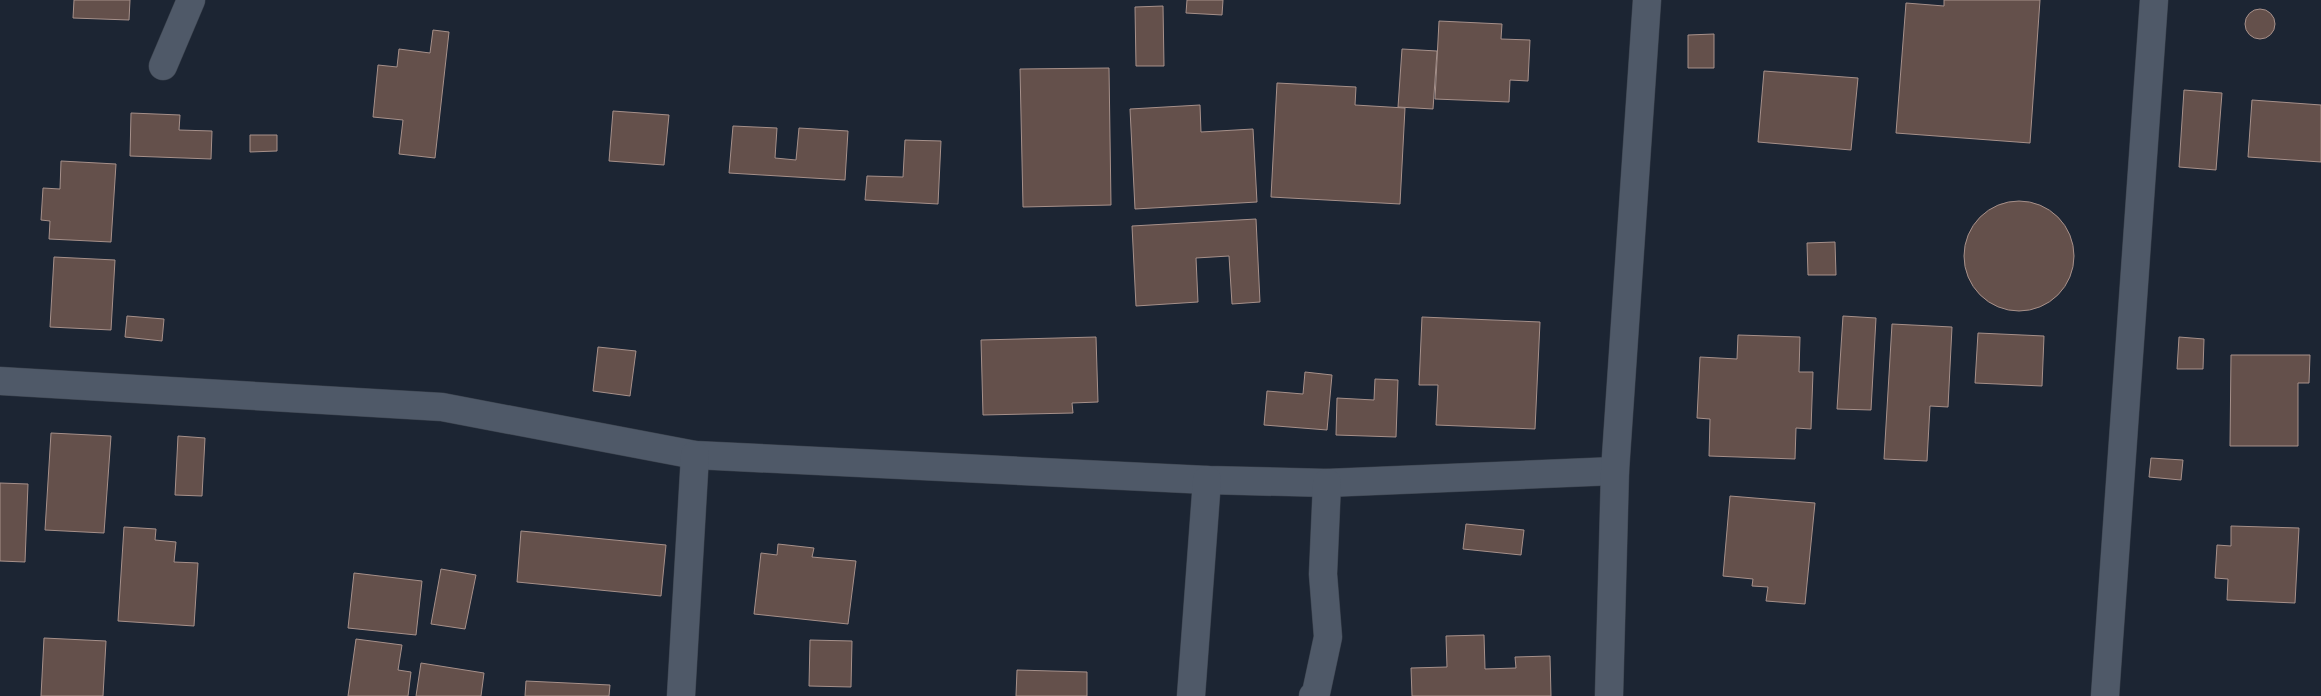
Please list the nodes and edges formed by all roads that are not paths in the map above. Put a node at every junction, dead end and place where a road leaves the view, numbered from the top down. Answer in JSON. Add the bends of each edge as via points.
{"nodes":[{"id":1,"x":191,"y":0,"type":"edge"},
{"id":2,"x":1647,"y":0,"type":"edge"},
{"id":3,"x":2154,"y":0,"type":"edge"},
{"id":4,"x":163,"y":66,"type":"dead end"},
{"id":5,"x":0,"y":381,"type":"edge"},
{"id":6,"x":695,"y":455,"type":"junction"},
{"id":7,"x":1615,"y":471,"type":"junction"},
{"id":8,"x":1208,"y":480,"type":"junction"},
{"id":9,"x":1327,"y":483,"type":"junction"},
{"id":10,"x":681,"y":696,"type":"edge"},
{"id":11,"x":1191,"y":696,"type":"edge"},
{"id":12,"x":1314,"y":696,"type":"edge"},
{"id":13,"x":1609,"y":696,"type":"edge"},
{"id":14,"x":2105,"y":696,"type":"edge"}],
"edges":[{"from":1,"to":4,"type":"street"},
{"from":2,"to":7,"type":"street"},
{"from":3,"to":14,"type":"street"},
{"from":5,"to":6,"type":"street","via":[[442,407]]},
{"from":6,"to":8,"type":"street"},
{"from":6,"to":10,"type":"street"},
{"from":7,"to":9,"type":"street"},
{"from":7,"to":13,"type":"street"},
{"from":8,"to":9,"type":"street"},
{"from":8,"to":11,"type":"street"},
{"from":9,"to":12,"type":"street","via":[[1323,574],[1328,637]]}]}
